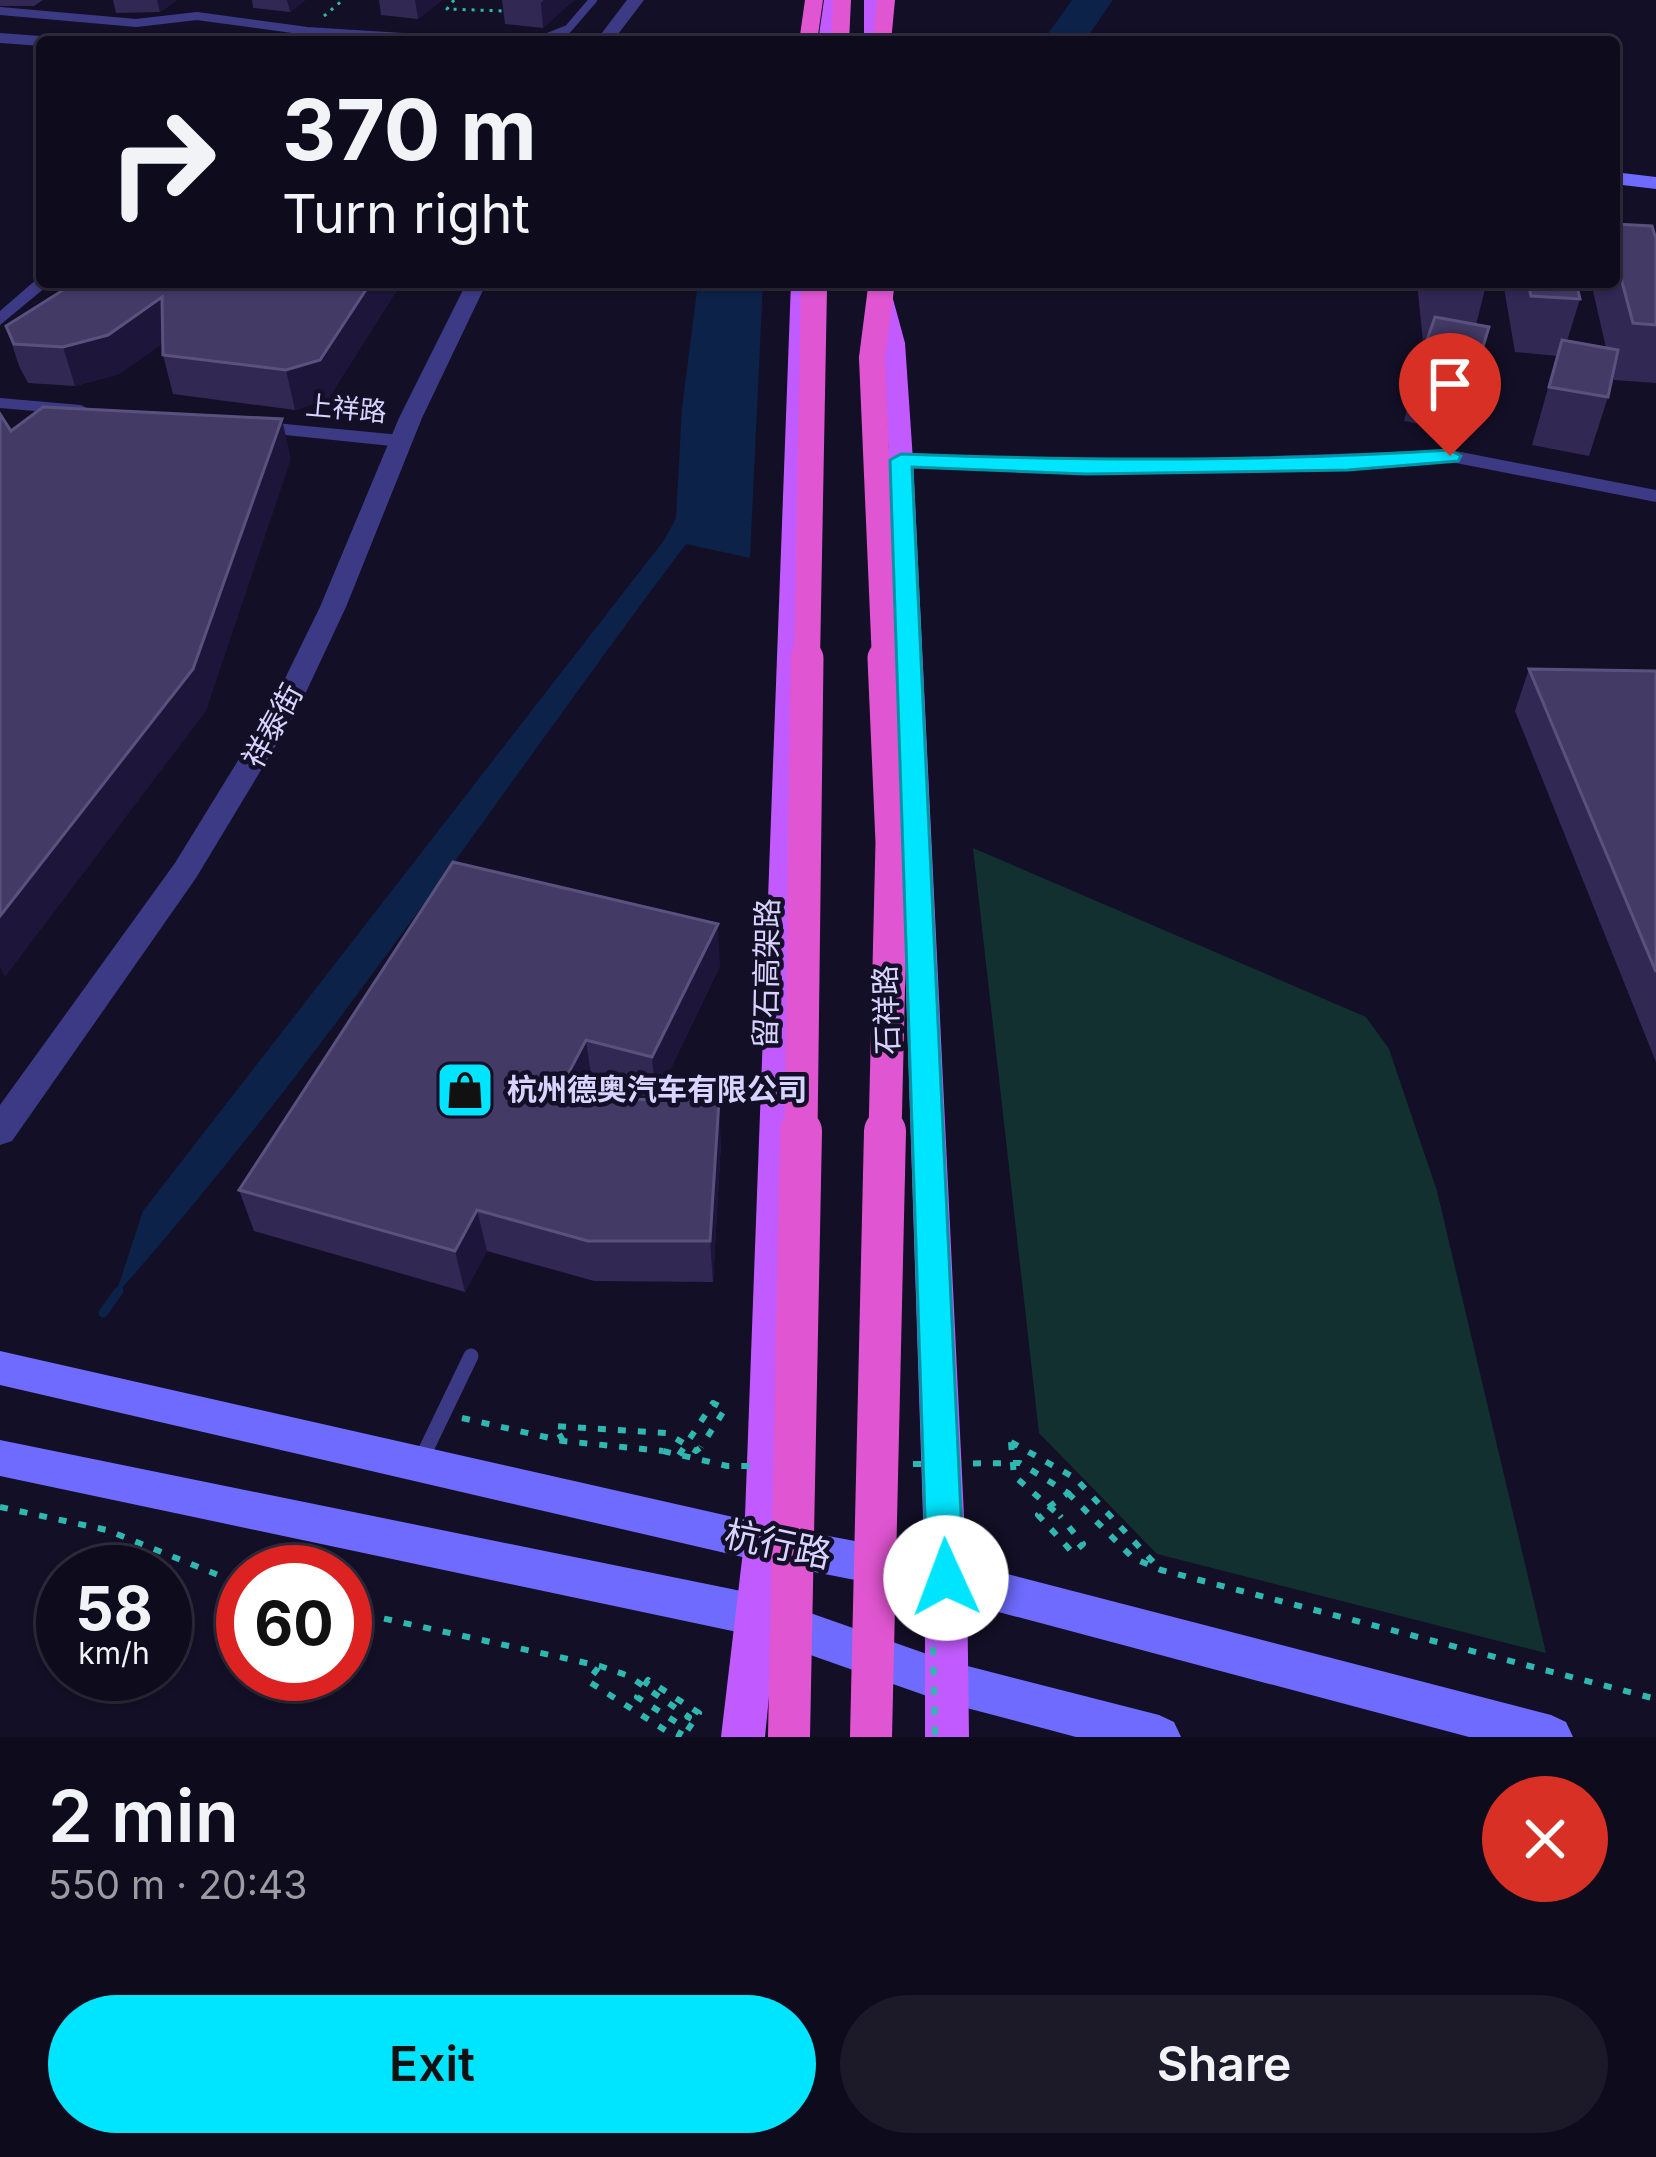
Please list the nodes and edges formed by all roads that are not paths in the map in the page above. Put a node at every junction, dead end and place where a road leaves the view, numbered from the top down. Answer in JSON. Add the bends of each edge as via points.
{"nodes":[{"id":1,"x":593,"y":0,"type":"edge"},
{"id":2,"x":636,"y":0,"type":"edge"},
{"id":3,"x":814,"y":0,"type":"edge"},
{"id":4,"x":832,"y":0,"type":"edge"},
{"id":5,"x":842,"y":0,"type":"edge"},
{"id":6,"x":861,"y":0,"type":"edge"},
{"id":7,"x":872,"y":0,"type":"edge"},
{"id":8,"x":886,"y":0,"type":"edge"},
{"id":9,"x":0,"y":11,"type":"edge"},
{"id":10,"x":387,"y":36,"type":"edge"},
{"id":11,"x":549,"y":36,"type":"edge"},
{"id":12,"x":607,"y":36,"type":"edge"},
{"id":13,"x":809,"y":36,"type":"edge"},
{"id":14,"x":827,"y":36,"type":"edge"},
{"id":15,"x":840,"y":36,"type":"edge"},
{"id":16,"x":860,"y":36,"type":"edge"},
{"id":17,"x":872,"y":36,"type":"edge"},
{"id":18,"x":883,"y":36,"type":"edge"},
{"id":19,"x":0,"y":38,"type":"edge"},
{"id":20,"x":36,"y":41,"type":"edge"},
{"id":21,"x":0,"y":52,"type":"edge"},
{"id":22,"x":36,"y":56,"type":"edge"},
{"id":23,"x":1620,"y":167,"type":"edge"},
{"id":24,"x":1656,"y":170,"type":"edge"},
{"id":25,"x":1620,"y":179,"type":"edge"},
{"id":26,"x":1656,"y":183,"type":"edge"},
{"id":27,"x":37,"y":288,"type":"edge"},
{"id":28,"x":474,"y":288,"type":"edge"},
{"id":29,"x":801,"y":288,"type":"edge"},
{"id":30,"x":814,"y":288,"type":"edge"},
{"id":31,"x":867,"y":288,"type":"edge"},
{"id":32,"x":879,"y":288,"type":"edge"},
{"id":33,"x":881,"y":288,"type":"edge"},
{"id":34,"x":0,"y":320,"type":"edge"},
{"id":35,"x":872,"y":358,"type":"junction"},
{"id":36,"x":0,"y":403,"type":"edge"},
{"id":37,"x":94,"y":412,"type":"edge"},
{"id":38,"x":236,"y":425,"type":"edge"},
{"id":39,"x":401,"y":441,"type":"junction"},
{"id":40,"x":901,"y":460,"type":"junction"},
{"id":41,"x":1656,"y":496,"type":"edge"},
{"id":42,"x":0,"y":1132,"type":"edge"},
{"id":43,"x":471,"y":1356,"type":"dead end"},
{"id":44,"x":0,"y":1368,"type":"edge"},
{"id":45,"x":0,"y":1458,"type":"edge"},
{"id":46,"x":419,"y":1463,"type":"junction"},
{"id":47,"x":764,"y":1543,"type":"junction"},
{"id":48,"x":946,"y":1578,"type":"junction"},
{"id":49,"x":756,"y":1615,"type":"junction"},
{"id":50,"x":944,"y":1681,"type":"junction"},
{"id":51,"x":743,"y":1737,"type":"edge"},
{"id":52,"x":790,"y":1737,"type":"edge"},
{"id":53,"x":871,"y":1737,"type":"edge"},
{"id":54,"x":947,"y":1737,"type":"edge"},
{"id":55,"x":962,"y":1737,"type":"edge"},
{"id":56,"x":1159,"y":1737,"type":"edge"},
{"id":57,"x":1551,"y":1737,"type":"edge"}],
"edges":[{"from":1,"to":11,"type":"lane"},
{"from":2,"to":12,"type":"street"},
{"from":3,"to":13,"type":"highway"},
{"from":4,"to":14,"type":"main road"},
{"from":5,"to":15,"type":"highway"},
{"from":6,"to":16,"type":"highway"},
{"from":7,"to":17,"type":"main road"},
{"from":8,"to":18,"type":"highway"},
{"from":9,"to":10,"type":"lane","via":[[136,23],[197,16]]},
{"from":19,"to":20,"type":"street"},
{"from":21,"to":22,"type":"street"},
{"from":23,"to":24,"type":"main road"},
{"from":25,"to":26,"type":"main road"},
{"from":27,"to":34,"type":"street"},
{"from":28,"to":39,"type":"street","name":"祥泰街"},
{"from":29,"to":47,"type":"main road"},
{"from":30,"to":52,"type":"highway","name":"留石高架路","bridge":true},
{"from":31,"to":35,"type":"highway","bridge":true},
{"from":32,"to":35,"type":"highway","bridge":true},
{"from":33,"to":40,"type":"main road","name":"石祥路","via":[[894,343]]},
{"from":35,"to":53,"type":"highway","bridge":true,"via":[[892,842]]},
{"from":36,"to":37,"type":"street"},
{"from":38,"to":39,"type":"street","name":"上祥路"},
{"from":39,"to":42,"type":"street","name":"祥泰街","via":[[349,579],[286,705],[167,898]]},
{"from":40,"to":41,"type":"street","via":[[1086,468],[1450,456]]},
{"from":40,"to":48,"type":"main road","name":"石祥路"},
{"from":43,"to":46,"type":"lane"},
{"from":44,"to":46,"type":"main road","name":"杭行路"},
{"from":45,"to":49,"type":"main road"},
{"from":46,"to":47,"type":"main road","name":"杭行路"},
{"from":47,"to":48,"type":"main road","name":"杭行路"},
{"from":47,"to":49,"type":"main road"},
{"from":48,"to":50,"type":"main road","name":"石祥路"},
{"from":48,"to":57,"type":"main road","name":"杭行路"},
{"from":49,"to":50,"type":"main road"},
{"from":49,"to":51,"type":"main road"},
{"from":50,"to":54,"type":"main road","name":"石祥路"},
{"from":50,"to":55,"type":"main road"},
{"from":50,"to":56,"type":"main road"}]}
